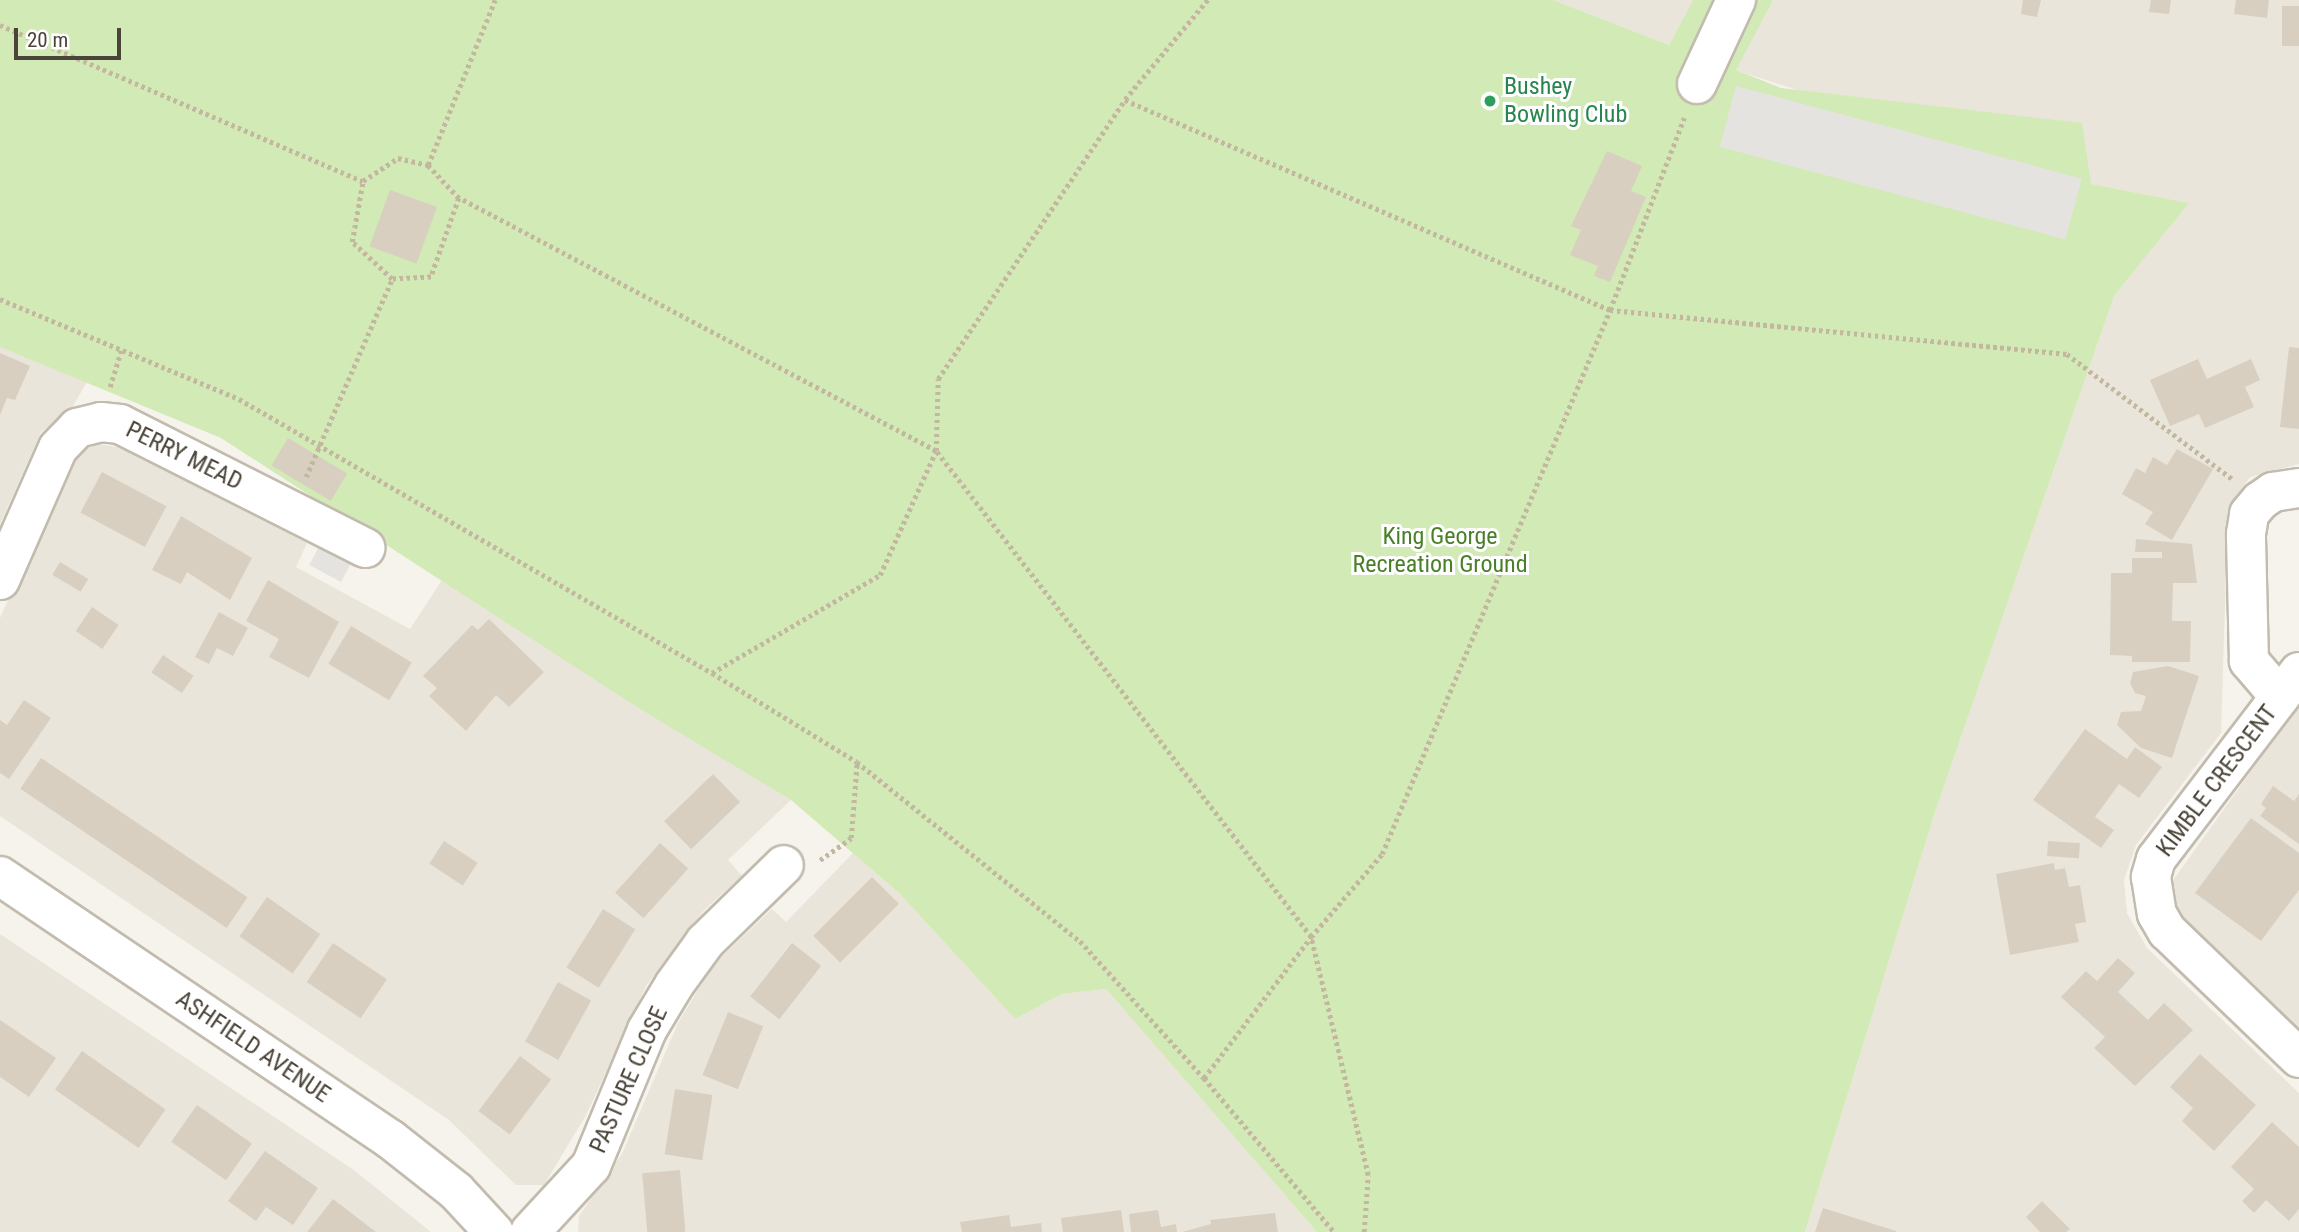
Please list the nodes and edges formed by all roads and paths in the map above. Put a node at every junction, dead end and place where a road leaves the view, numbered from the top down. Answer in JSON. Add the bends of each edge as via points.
{"nodes":[{"id":1,"x":495,"y":0,"type":"edge"},
{"id":2,"x":1208,"y":0,"type":"edge"},
{"id":3,"x":1736,"y":0,"type":"edge"},
{"id":4,"x":0,"y":25,"type":"edge"},
{"id":5,"x":1697,"y":84,"type":"joint"},
{"id":6,"x":1125,"y":100,"type":"junction"},
{"id":7,"x":428,"y":165,"type":"junction"},
{"id":8,"x":363,"y":181,"type":"junction"},
{"id":9,"x":459,"y":198,"type":"junction"},
{"id":10,"x":392,"y":279,"type":"junction"},
{"id":11,"x":0,"y":299,"type":"edge"},
{"id":12,"x":1610,"y":310,"type":"junction"},
{"id":13,"x":320,"y":442,"type":"junction"},
{"id":14,"x":936,"y":451,"type":"junction"},
{"id":15,"x":2299,"y":488,"type":"edge"},
{"id":16,"x":2260,"y":501,"type":"junction"},
{"id":17,"x":365,"y":548,"type":"dead end"},
{"id":18,"x":2,"y":569,"type":"edge"},
{"id":19,"x":712,"y":673,"type":"junction"},
{"id":20,"x":2290,"y":684,"type":"edge"},
{"id":21,"x":857,"y":762,"type":"junction"},
{"id":22,"x":784,"y":865,"type":"joint"},
{"id":23,"x":0,"y":876,"type":"edge"},
{"id":24,"x":1311,"y":937,"type":"junction"},
{"id":25,"x":2299,"y":1058,"type":"edge"},
{"id":26,"x":1204,"y":1078,"type":"junction"},
{"id":27,"x":494,"y":1232,"type":"edge"},
{"id":28,"x":530,"y":1232,"type":"edge"},
{"id":29,"x":1334,"y":1232,"type":"edge"},
{"id":30,"x":1364,"y":1232,"type":"edge"}],
"edges":[{"from":1,"to":7,"type":"path"},
{"from":2,"to":6,"type":"path"},
{"from":3,"to":5,"type":"street"},
{"from":4,"to":8,"type":"path"},
{"from":5,"to":12,"type":"path"},
{"from":6,"to":12,"type":"path"},
{"from":6,"to":14,"type":"path","via":[[938,379]]},
{"from":7,"to":8,"type":"path","via":[[398,158]]},
{"from":7,"to":9,"type":"path"},
{"from":8,"to":10,"type":"path","via":[[352,242]]},
{"from":9,"to":10,"type":"path","via":[[432,277]]},
{"from":9,"to":14,"type":"path"},
{"from":10,"to":13,"type":"path"},
{"from":11,"to":13,"type":"path","via":[[203,383],[290,433]]},
{"from":12,"to":16,"type":"path","via":[[2067,354]]},
{"from":12,"to":24,"type":"path","via":[[1382,855]]},
{"from":13,"to":19,"type":"path"},
{"from":14,"to":19,"type":"path","via":[[880,575]]},
{"from":14,"to":24,"type":"path"},
{"from":15,"to":16,"type":"street","via":[[2273,492]]},
{"from":16,"to":20,"type":"street","name":"KIMBLE CRESCENT","via":[[2249,514],[2246,534],[2246,645],[2255,673]]},
{"from":17,"to":18,"type":"street","name":"PERRY MEAD","via":[[120,424],[101,422],[77,428],[58,448]]},
{"from":19,"to":21,"type":"path"},
{"from":20,"to":25,"type":"street","name":"KIMBLE CRESCENT","via":[[2157,859],[2151,894],[2167,931]]},
{"from":21,"to":22,"type":"path","via":[[851,838],[824,859]]},
{"from":21,"to":26,"type":"path","via":[[1080,941]]},
{"from":22,"to":28,"type":"street","name":"PASTURE CLOSE","via":[[705,942],[674,985],[647,1030],[591,1166]]},
{"from":23,"to":27,"type":"street","name":"ASHFIELD AVENUE","via":[[390,1139],[456,1191]]},
{"from":24,"to":26,"type":"path"},
{"from":24,"to":30,"type":"path","via":[[1368,1175]]},
{"from":26,"to":29,"type":"path"}]}
